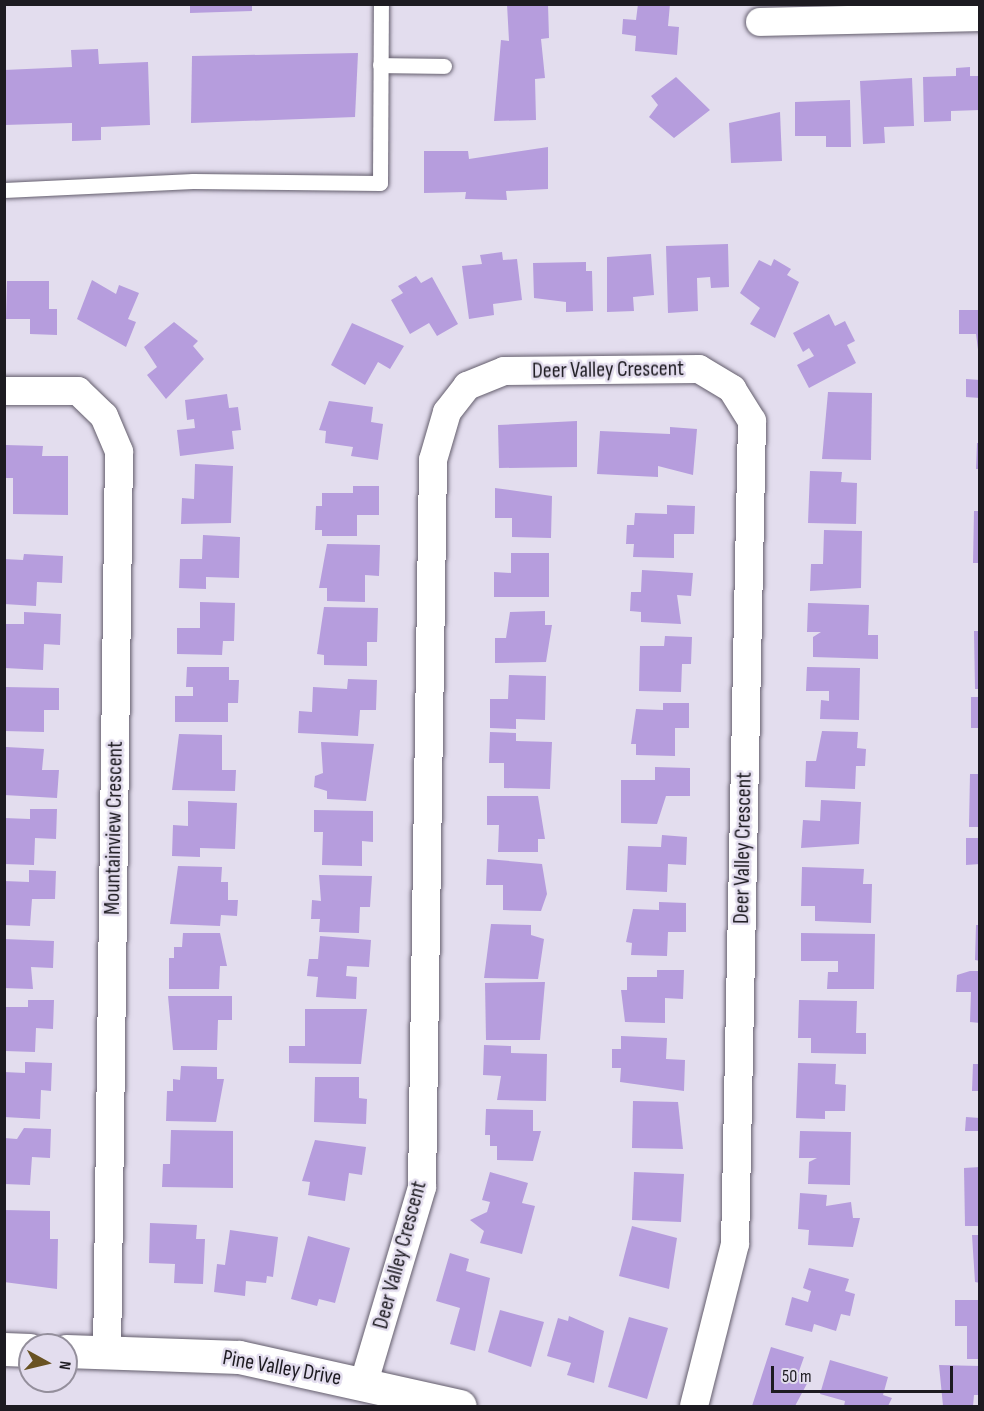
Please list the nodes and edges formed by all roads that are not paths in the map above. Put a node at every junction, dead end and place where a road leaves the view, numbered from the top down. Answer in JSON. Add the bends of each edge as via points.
{"nodes":[{"id":1,"x":381,"y":4,"type":"edge"},
{"id":2,"x":980,"y":17,"type":"edge"},
{"id":3,"x":760,"y":22,"type":"dead end"},
{"id":4,"x":380,"y":65,"type":"junction"},
{"id":5,"x":444,"y":66,"type":"dead end"},
{"id":6,"x":4,"y":190,"type":"edge"},
{"id":7,"x":4,"y":391,"type":"edge"},
{"id":8,"x":78,"y":1351,"type":"edge"},
{"id":9,"x":107,"y":1352,"type":"junction"},
{"id":10,"x":364,"y":1382,"type":"junction"},
{"id":11,"x":459,"y":1407,"type":"edge"},
{"id":12,"x":694,"y":1407,"type":"edge"}],
"edges":[{"from":1,"to":4,"type":"lane"},
{"from":2,"to":3,"type":"street"},
{"from":4,"to":5,"type":"lane"},
{"from":4,"to":6,"type":"lane","via":[[380,183],[193,181]]},
{"from":7,"to":9,"type":"street","name":"Mountainview Crescent","via":[[78,391],[104,416],[119,452]]},
{"from":8,"to":9,"type":"street","name":"Pine Valley Drive"},
{"from":9,"to":10,"type":"street","name":"Pine Valley Drive","via":[[239,1357]]},
{"from":10,"to":11,"type":"street","name":"Pine Valley Drive"},
{"from":10,"to":12,"type":"street","name":"Deer Valley Crescent","via":[[422,1187],[433,460],[447,412],[467,386],[504,371],[699,369],[732,389],[752,421],[735,1244]]}]}
